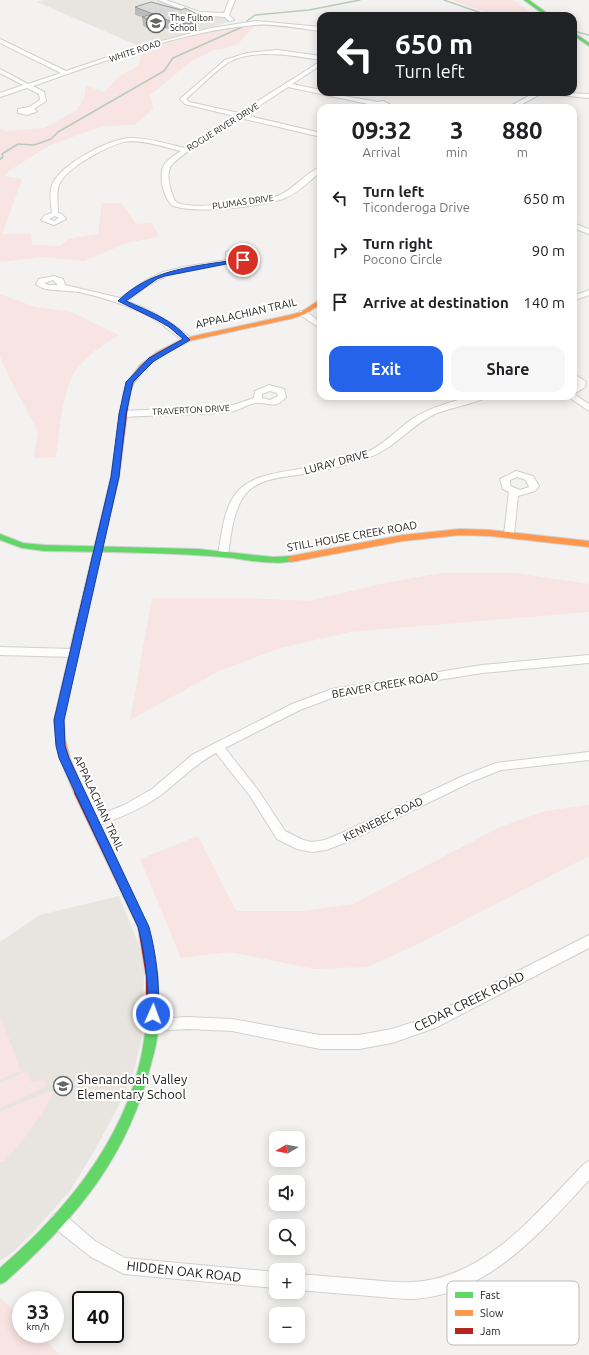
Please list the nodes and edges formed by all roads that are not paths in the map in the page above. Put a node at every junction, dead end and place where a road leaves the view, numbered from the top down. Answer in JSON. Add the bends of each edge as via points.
{"nodes":[{"id":1,"x":161,"y":0,"type":"edge"},
{"id":2,"x":232,"y":0,"type":"edge"},
{"id":3,"x":526,"y":0,"type":"edge"},
{"id":4,"x":543,"y":12,"type":"edge"},
{"id":5,"x":226,"y":15,"type":"junction"},
{"id":6,"x":235,"y":25,"type":"junction"},
{"id":7,"x":317,"y":29,"type":"edge"},
{"id":8,"x":577,"y":36,"type":"edge"},
{"id":9,"x":0,"y":41,"type":"edge"},
{"id":10,"x":586,"y":42,"type":"edge"},
{"id":11,"x":317,"y":57,"type":"edge"},
{"id":12,"x":317,"y":66,"type":"edge"},
{"id":13,"x":0,"y":71,"type":"edge"},
{"id":14,"x":66,"y":73,"type":"junction"},
{"id":15,"x":287,"y":85,"type":"junction"},
{"id":16,"x":28,"y":86,"type":"junction"},
{"id":17,"x":317,"y":92,"type":"edge"},
{"id":18,"x":0,"y":95,"type":"edge"},
{"id":19,"x":577,"y":95,"type":"edge"},
{"id":20,"x":335,"y":96,"type":"edge"},
{"id":21,"x":533,"y":96,"type":"edge"},
{"id":22,"x":589,"y":96,"type":"edge"},
{"id":23,"x":369,"y":104,"type":"edge"},
{"id":24,"x":518,"y":104,"type":"edge"},
{"id":25,"x":31,"y":108,"type":"dead end"},
{"id":26,"x":240,"y":116,"type":"junction"},
{"id":27,"x":317,"y":134,"type":"edge"},
{"id":28,"x":186,"y":150,"type":"junction"},
{"id":29,"x":317,"y":172,"type":"edge"},
{"id":30,"x":181,"y":207,"type":"joint"},
{"id":31,"x":54,"y":214,"type":"dead end"},
{"id":32,"x":577,"y":226,"type":"edge"},
{"id":33,"x":587,"y":228,"type":"edge"},
{"id":34,"x":233,"y":260,"type":"dead end"},
{"id":35,"x":62,"y":287,"type":"dead end"},
{"id":36,"x":589,"y":292,"type":"edge"},
{"id":37,"x":577,"y":297,"type":"edge"},
{"id":38,"x":121,"y":301,"type":"junction"},
{"id":39,"x":317,"y":304,"type":"edge"},
{"id":40,"x":303,"y":313,"type":"junction"},
{"id":41,"x":317,"y":324,"type":"edge"},
{"id":42,"x":187,"y":340,"type":"junction"},
{"id":43,"x":577,"y":379,"type":"edge"},
{"id":44,"x":577,"y":389,"type":"edge"},
{"id":45,"x":258,"y":399,"type":"dead end"},
{"id":46,"x":468,"y":400,"type":"edge"},
{"id":47,"x":577,"y":400,"type":"edge"},
{"id":48,"x":589,"y":408,"type":"edge"},
{"id":49,"x":123,"y":414,"type":"junction"},
{"id":50,"x":514,"y":492,"type":"dead end"},
{"id":51,"x":509,"y":534,"type":"junction"},
{"id":52,"x":0,"y":537,"type":"edge"},
{"id":53,"x":589,"y":544,"type":"edge"},
{"id":54,"x":98,"y":550,"type":"junction"},
{"id":55,"x":223,"y":554,"type":"junction"},
{"id":56,"x":0,"y":651,"type":"edge"},
{"id":57,"x":74,"y":652,"type":"junction"},
{"id":58,"x":589,"y":659,"type":"edge"},
{"id":59,"x":218,"y":748,"type":"junction"},
{"id":60,"x":589,"y":756,"type":"edge"},
{"id":61,"x":94,"y":822,"type":"junction"},
{"id":62,"x":589,"y":940,"type":"edge"},
{"id":63,"x":153,"y":1025,"type":"junction"},
{"id":64,"x":589,"y":1169,"type":"edge"},
{"id":65,"x":59,"y":1221,"type":"junction"},
{"id":66,"x":0,"y":1277,"type":"edge"},
{"id":67,"x":269,"y":1279,"type":"edge"},
{"id":68,"x":453,"y":1281,"type":"edge"},
{"id":69,"x":305,"y":1283,"type":"edge"},
{"id":70,"x":447,"y":1283,"type":"edge"}],
"edges":[{"from":1,"to":5,"type":"street","via":[[199,14]]},
{"from":2,"to":5,"type":"street"},
{"from":3,"to":4,"type":"street"},
{"from":5,"to":6,"type":"street"},
{"from":6,"to":7,"type":"street","name":"WHITE ROAD","via":[[280,24]]},
{"from":6,"to":14,"type":"street","name":"WHITE ROAD","via":[[149,46]]},
{"from":8,"to":10,"type":"street"},
{"from":9,"to":14,"type":"street"},
{"from":11,"to":26,"type":"street","via":[[277,52],[233,59],[227,61],[185,96],[184,101]]},
{"from":12,"to":15,"type":"street","name":"ROGUE RIVER DRIVE"},
{"from":13,"to":16,"type":"street"},
{"from":14,"to":16,"type":"street","name":"WHITE ROAD"},
{"from":15,"to":17,"type":"street"},
{"from":15,"to":26,"type":"street","name":"ROGUE RIVER DRIVE"},
{"from":16,"to":18,"type":"street","name":"WHITE ROAD"},
{"from":16,"to":25,"type":"street","via":[[43,95],[43,101]]},
{"from":19,"to":22,"type":"street"},
{"from":20,"to":23,"type":"street"},
{"from":21,"to":24,"type":"street"},
{"from":26,"to":27,"type":"street"},
{"from":26,"to":28,"type":"street","name":"ROGUE RIVER DRIVE"},
{"from":28,"to":30,"type":"street","name":"ROGUE RIVER DRIVE","via":[[165,167],[164,172],[170,199]]},
{"from":28,"to":31,"type":"street","via":[[136,140],[112,143],[67,171],[56,183]]},
{"from":29,"to":30,"type":"street","name":"PLUMAS DRIVE","via":[[288,193],[270,200],[194,208]]},
{"from":32,"to":33,"type":"street"},
{"from":34,"to":38,"type":"street","via":[[163,275]]},
{"from":35,"to":38,"type":"street"},
{"from":36,"to":37,"type":"street"},
{"from":38,"to":42,"type":"street","via":[[160,318]]},
{"from":39,"to":40,"type":"street","name":"APPALACHIAN TRAIL"},
{"from":40,"to":41,"type":"street"},
{"from":40,"to":42,"type":"street","name":"APPALACHIAN TRAIL"},
{"from":42,"to":49,"type":"street","name":"APPALACHIAN TRAIL","via":[[157,356],[136,374],[128,387]]},
{"from":43,"to":44,"type":"street","via":[[582,382]]},
{"from":45,"to":49,"type":"street","name":"TRAVERTON DRIVE","via":[[231,409]]},
{"from":46,"to":55,"type":"street","name":"LURAY DRIVE","via":[[429,413],[390,443],[366,456],[266,479],[252,485],[236,500]]},
{"from":47,"to":48,"type":"street"},
{"from":49,"to":54,"type":"street","name":"APPALACHIAN TRAIL","via":[[115,477]]},
{"from":50,"to":51,"type":"street"},
{"from":51,"to":53,"type":"street","name":"STILL HOUSE CREEK ROAD"},
{"from":51,"to":55,"type":"street","name":"STILL HOUSE CREEK ROAD","via":[[460,532],[403,538],[300,559],[273,560]]},
{"from":52,"to":54,"type":"street","name":"STILL HOUSE CREEK ROAD","via":[[22,545],[44,548]]},
{"from":54,"to":55,"type":"street","name":"STILL HOUSE CREEK ROAD"},
{"from":54,"to":57,"type":"street","name":"APPALACHIAN TRAIL"},
{"from":56,"to":57,"type":"street"},
{"from":57,"to":61,"type":"street","name":"APPALACHIAN TRAIL","via":[[59,720],[60,746]]},
{"from":58,"to":59,"type":"street","name":"BEAVER CREEK ROAD","via":[[482,669],[336,692],[296,707]]},
{"from":59,"to":60,"type":"street","name":"KENNEBEC ROAD","via":[[254,793],[281,835],[301,845],[312,847],[326,845],[348,836],[460,782],[500,766]]},
{"from":59,"to":61,"type":"street","name":"BEAVER CREEK ROAD","via":[[196,758],[156,792],[128,808]]},
{"from":61,"to":63,"type":"street","name":"APPALACHIAN TRAIL","via":[[143,927],[154,978]]},
{"from":62,"to":63,"type":"street","name":"CEDAR CREEK ROAD","via":[[430,1023],[385,1037],[359,1042],[320,1042],[232,1025]]},
{"from":63,"to":65,"type":"street","name":"APPALACHIAN TRAIL","via":[[142,1078],[121,1132],[93,1181]]},
{"from":64,"to":68,"type":"street","via":[[515,1246],[497,1259]]},
{"from":65,"to":66,"type":"street","name":"APPALACHIAN TRAIL","via":[[34,1248]]},
{"from":65,"to":67,"type":"street","name":"HIDDEN OAK ROAD","via":[[83,1243],[124,1266]]},
{"from":69,"to":70,"type":"street","via":[[420,1290]]}]}
